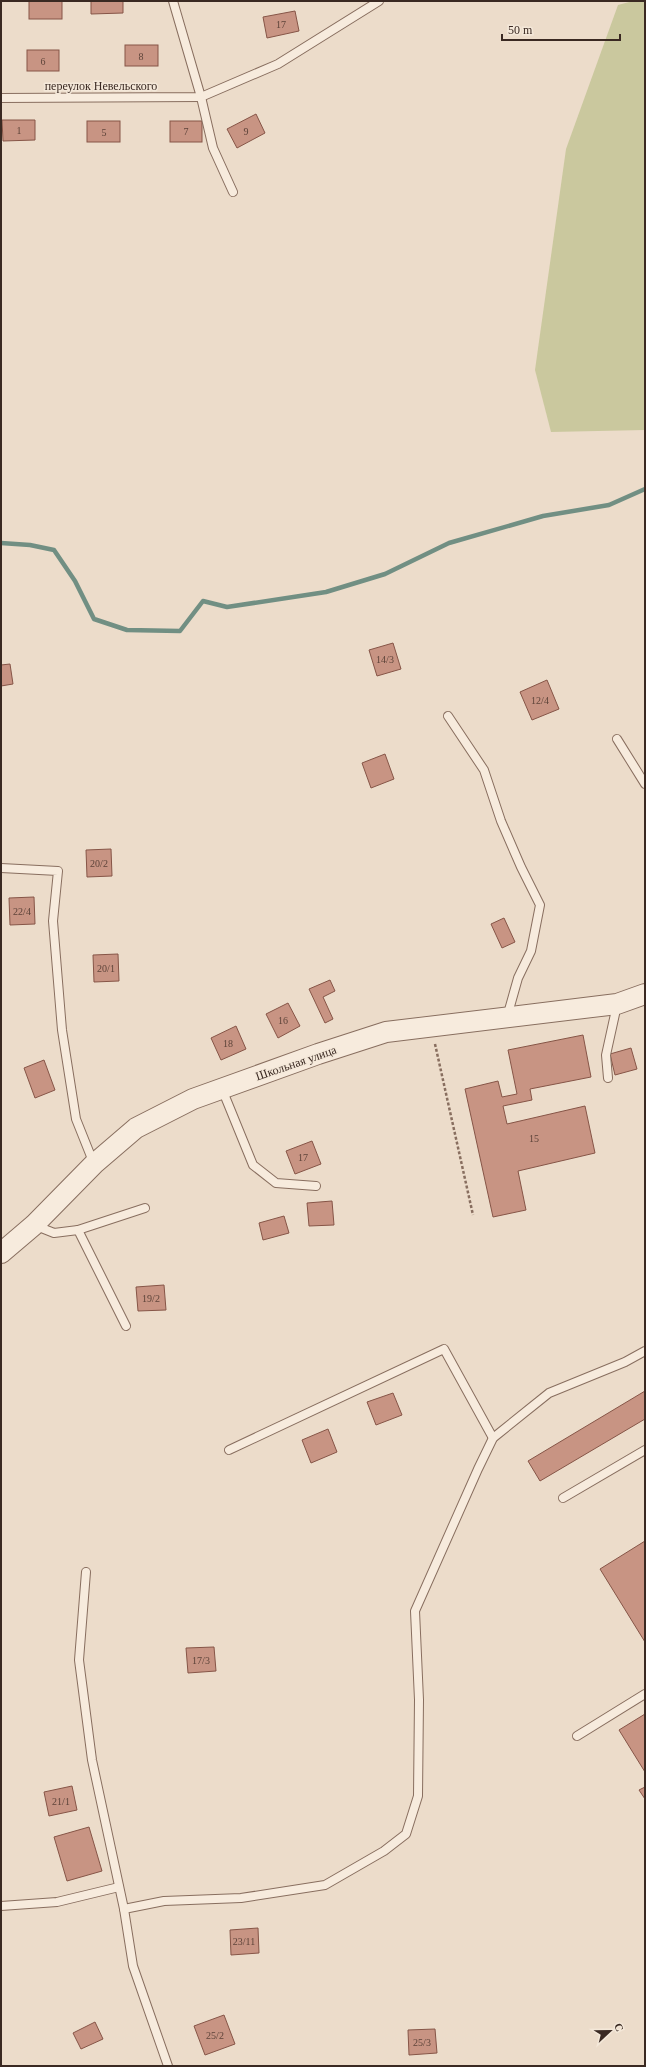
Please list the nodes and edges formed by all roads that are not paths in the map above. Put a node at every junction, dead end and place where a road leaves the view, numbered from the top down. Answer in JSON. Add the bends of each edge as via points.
{"nodes":[{"id":1,"x":174,"y":1,"type":"edge"},
{"id":2,"x":379,"y":1,"type":"edge"},
{"id":3,"x":201,"y":97,"type":"junction"},
{"id":4,"x":1,"y":98,"type":"edge"},
{"id":5,"x":233,"y":192,"type":"dead end"},
{"id":6,"x":448,"y":716,"type":"dead end"},
{"id":7,"x":617,"y":739,"type":"dead end"},
{"id":8,"x":645,"y":784,"type":"edge"},
{"id":9,"x":1,"y":868,"type":"edge"},
{"id":10,"x":645,"y":994,"type":"edge"},
{"id":11,"x":617,"y":1004,"type":"junction"},
{"id":12,"x":507,"y":1017,"type":"junction"},
{"id":13,"x":608,"y":1078,"type":"dead end"},
{"id":14,"x":222,"y":1089,"type":"junction"},
{"id":15,"x":94,"y":1164,"type":"junction"},
{"id":16,"x":316,"y":1186,"type":"dead end"},
{"id":17,"x":145,"y":1208,"type":"dead end"},
{"id":18,"x":34,"y":1225,"type":"junction"},
{"id":19,"x":78,"y":1230,"type":"junction"},
{"id":20,"x":1,"y":1253,"type":"edge"},
{"id":21,"x":126,"y":1326,"type":"dead end"},
{"id":22,"x":645,"y":1351,"type":"edge"},
{"id":23,"x":493,"y":1438,"type":"junction"},
{"id":24,"x":229,"y":1450,"type":"dead end"},
{"id":25,"x":645,"y":1450,"type":"edge"},
{"id":26,"x":563,"y":1498,"type":"dead end"},
{"id":27,"x":86,"y":1572,"type":"dead end"},
{"id":28,"x":645,"y":1694,"type":"edge"},
{"id":29,"x":577,"y":1736,"type":"dead end"},
{"id":30,"x":119,"y":1887,"type":"junction"},
{"id":31,"x":1,"y":1906,"type":"edge"},
{"id":32,"x":124,"y":1909,"type":"junction"},
{"id":33,"x":168,"y":2066,"type":"edge"}],
"edges":[{"from":1,"to":3,"type":"lane"},
{"from":2,"to":3,"type":"lane","name":"переулок Невельского","via":[[278,64]]},
{"from":3,"to":4,"type":"lane","name":"переулок Невельского"},
{"from":3,"to":5,"type":"lane","via":[[213,148]]},
{"from":6,"to":12,"type":"lane","via":[[484,770],[504,827],[540,904],[531,951],[518,978]]},
{"from":7,"to":8,"type":"lane"},
{"from":9,"to":15,"type":"lane","via":[[58,871],[53,921],[62,1030],[76,1119]]},
{"from":10,"to":11,"type":"street","name":"Школьная улица"},
{"from":11,"to":12,"type":"street","name":"Школьная улица"},
{"from":11,"to":13,"type":"lane","via":[[606,1055]]},
{"from":12,"to":14,"type":"street","name":"Школьная улица","via":[[386,1032]]},
{"from":14,"to":15,"type":"street","name":"Школьная улица","via":[[193,1099],[136,1128]]},
{"from":14,"to":16,"type":"lane","via":[[253,1165],[276,1183]]},
{"from":15,"to":18,"type":"street","name":"Школьная улица"},
{"from":17,"to":19,"type":"lane"},
{"from":18,"to":19,"type":"lane","via":[[54,1233]]},
{"from":18,"to":20,"type":"street","name":"Школьная улица"},
{"from":19,"to":21,"type":"lane"},
{"from":22,"to":23,"type":"lane","via":[[550,1393]]},
{"from":23,"to":24,"type":"lane","via":[[444,1349]]},
{"from":23,"to":32,"type":"lane","via":[[415,1611],[420,1700],[418,1796],[406,1834],[384,1851],[325,1885],[241,1898],[164,1901]]},
{"from":25,"to":26,"type":"lane"},
{"from":27,"to":30,"type":"lane","via":[[79,1660],[92,1760]]},
{"from":28,"to":29,"type":"lane"},
{"from":30,"to":31,"type":"lane","via":[[57,1902]]},
{"from":30,"to":32,"type":"lane"},
{"from":32,"to":33,"type":"lane","via":[[134,1966]]}]}
